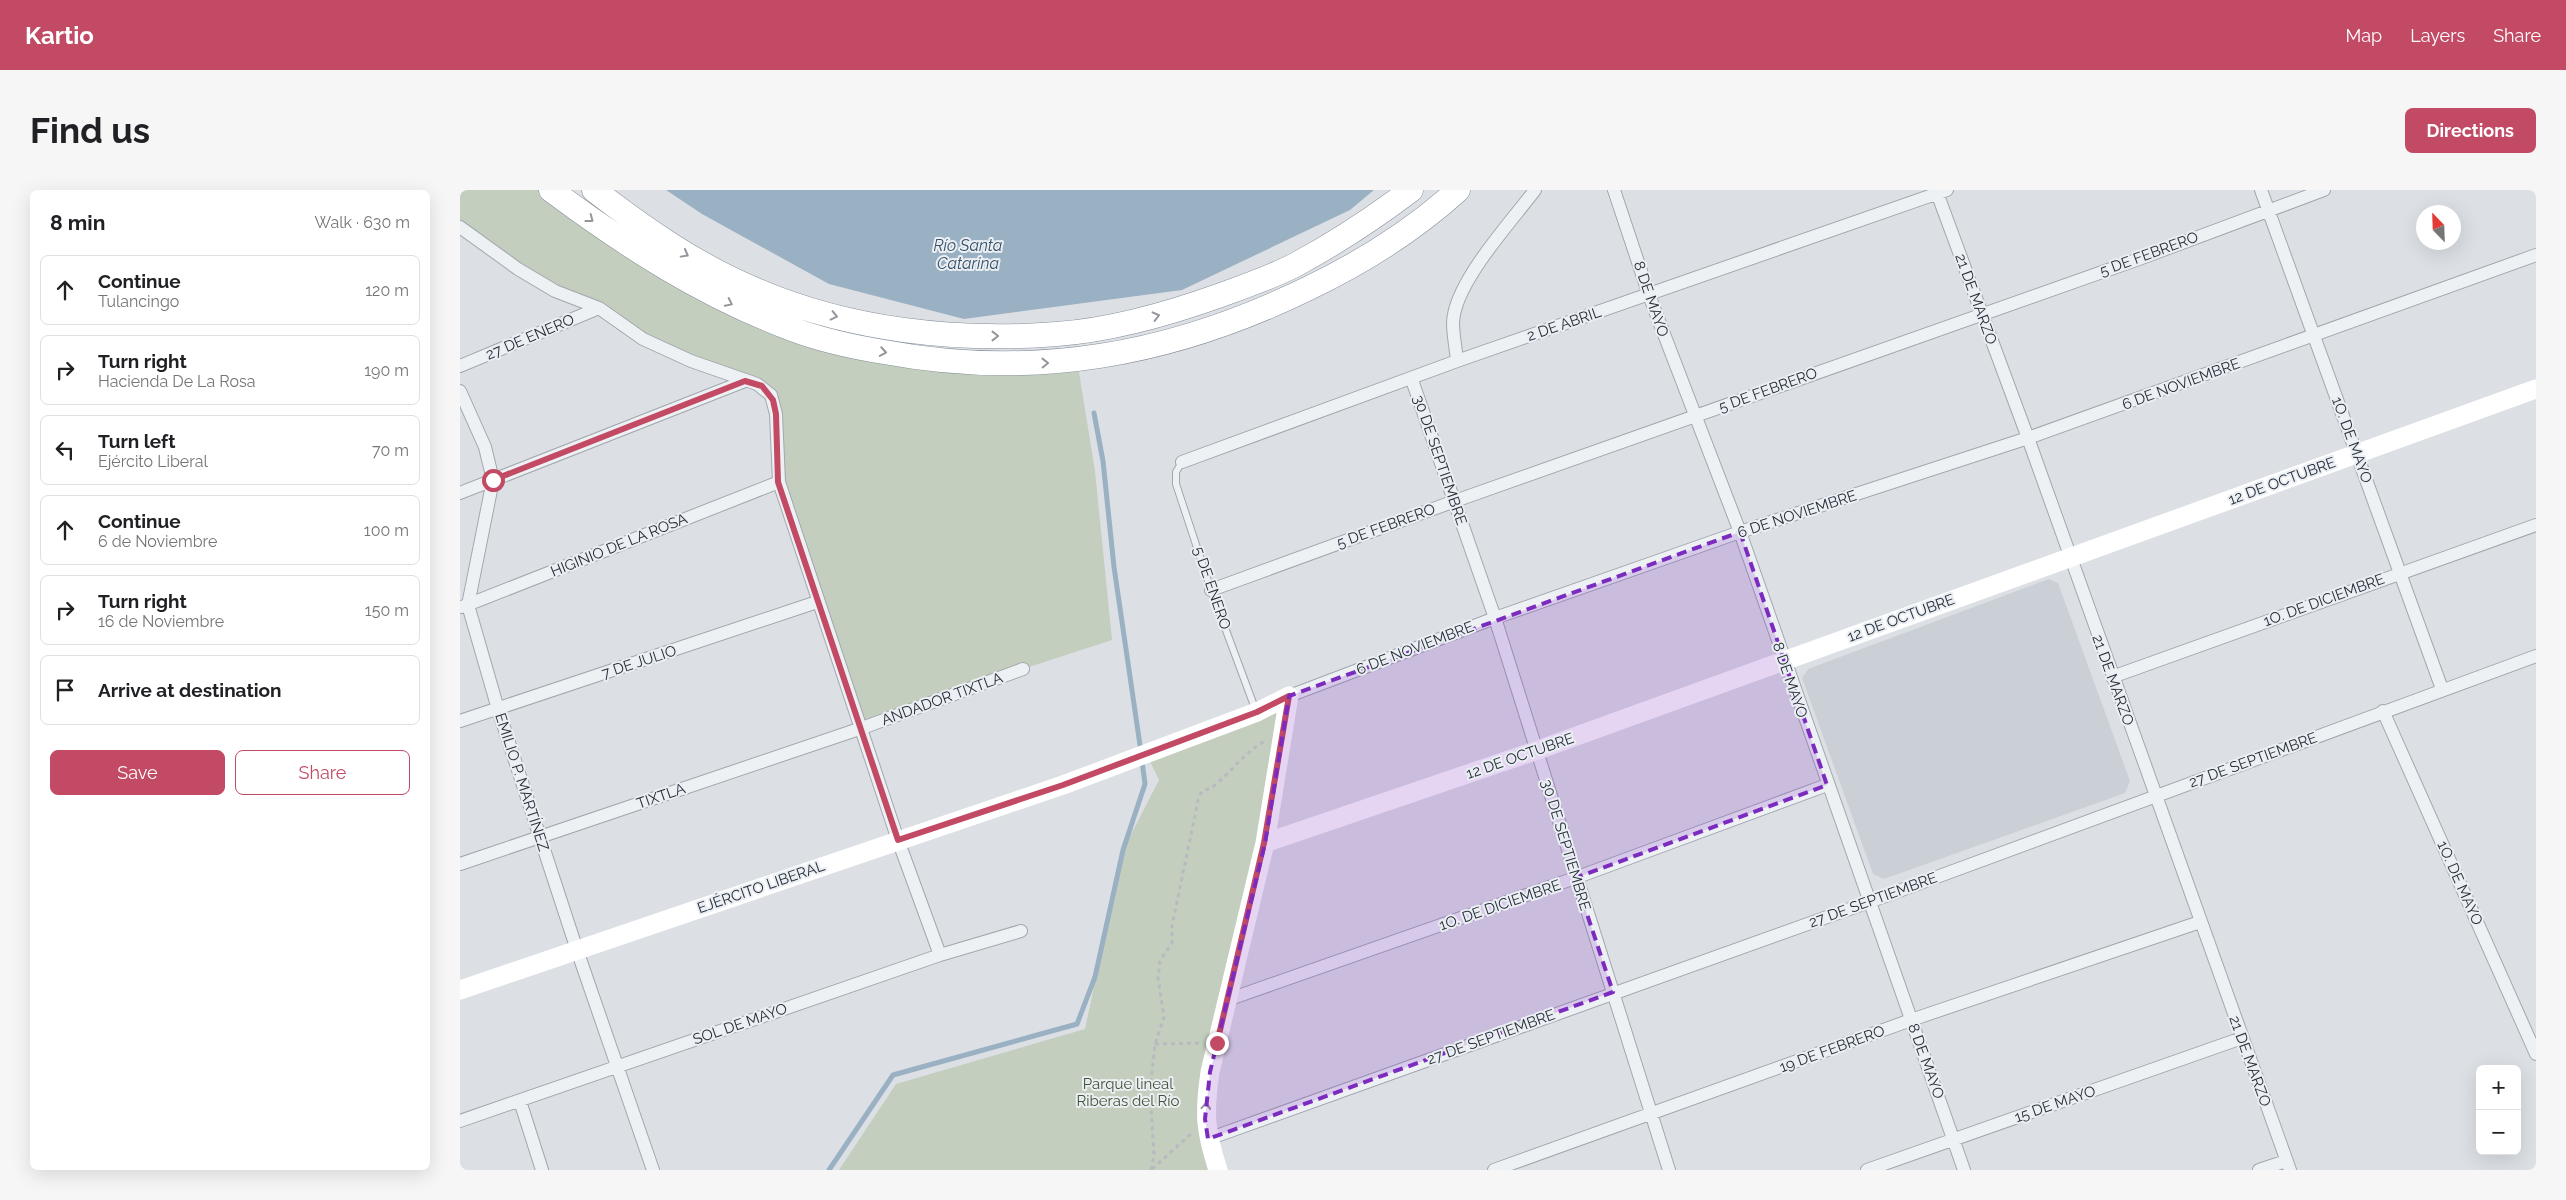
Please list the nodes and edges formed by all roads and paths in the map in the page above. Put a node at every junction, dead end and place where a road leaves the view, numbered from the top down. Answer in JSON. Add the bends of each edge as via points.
{"nodes":[{"id":1,"x":551,"y":190,"type":"edge"},
{"id":2,"x":594,"y":190,"type":"edge"},
{"id":3,"x":1411,"y":190,"type":"edge"},
{"id":4,"x":1458,"y":190,"type":"edge"},
{"id":5,"x":1535,"y":190,"type":"edge"},
{"id":6,"x":1614,"y":190,"type":"edge"},
{"id":7,"x":2261,"y":190,"type":"edge"},
{"id":8,"x":2324,"y":190,"type":"edge"},
{"id":9,"x":1940,"y":191,"type":"edge"},
{"id":10,"x":2269,"y":210,"type":"junction"},
{"id":11,"x":460,"y":227,"type":"edge"},
{"id":12,"x":2536,"y":255,"type":"edge"},
{"id":13,"x":1649,"y":295,"type":"junction"},
{"id":14,"x":599,"y":308,"type":"junction"},
{"id":15,"x":1982,"y":314,"type":"junction"},
{"id":16,"x":2314,"y":336,"type":"junction"},
{"id":17,"x":1458,"y":361,"type":"junction"},
{"id":18,"x":460,"y":366,"type":"edge"},
{"id":19,"x":1412,"y":380,"type":"junction"},
{"id":20,"x":745,"y":381,"type":"junction"},
{"id":21,"x":2536,"y":389,"type":"edge"},
{"id":22,"x":460,"y":391,"type":"edge"},
{"id":23,"x":1694,"y":417,"type":"junction"},
{"id":24,"x":2028,"y":438,"type":"junction"},
{"id":25,"x":2357,"y":454,"type":"junction"},
{"id":26,"x":1182,"y":462,"type":"joint"},
{"id":27,"x":493,"y":480,"type":"junction"},
{"id":28,"x":778,"y":482,"type":"junction"},
{"id":29,"x":460,"y":493,"type":"edge"},
{"id":30,"x":1455,"y":501,"type":"junction"},
{"id":31,"x":2536,"y":525,"type":"edge"},
{"id":32,"x":1740,"y":532,"type":"junction"},
{"id":33,"x":2068,"y":558,"type":"junction"},
{"id":34,"x":2399,"y":573,"type":"junction"},
{"id":35,"x":1212,"y":590,"type":"junction"},
{"id":36,"x":817,"y":602,"type":"junction"},
{"id":37,"x":464,"y":607,"type":"edge"},
{"id":38,"x":1495,"y":618,"type":"junction"},
{"id":39,"x":2536,"y":656,"type":"edge"},
{"id":40,"x":1784,"y":661,"type":"junction"},
{"id":41,"x":1023,"y":669,"type":"dead end"},
{"id":42,"x":2112,"y":677,"type":"junction"},
{"id":43,"x":2442,"y":689,"type":"junction"},
{"id":44,"x":1289,"y":696,"type":"junction"},
{"id":45,"x":498,"y":709,"type":"junction"},
{"id":46,"x":2383,"y":711,"type":"junction"},
{"id":47,"x":1257,"y":712,"type":"junction"},
{"id":48,"x":460,"y":721,"type":"edge"},
{"id":49,"x":862,"y":728,"type":"junction"},
{"id":50,"x":1283,"y":731,"type":"junction"},
{"id":51,"x":1538,"y":750,"type":"junction"},
{"id":52,"x":1063,"y":785,"type":"joint"},
{"id":53,"x":1827,"y":785,"type":"junction"},
{"id":54,"x":2155,"y":796,"type":"junction"},
{"id":55,"x":540,"y":837,"type":"junction"},
{"id":56,"x":898,"y":840,"type":"junction"},
{"id":57,"x":1264,"y":843,"type":"junction"},
{"id":58,"x":460,"y":864,"type":"edge"},
{"id":59,"x":1576,"y":878,"type":"junction"},
{"id":60,"x":1869,"y":902,"type":"junction"},
{"id":61,"x":2200,"y":922,"type":"junction"},
{"id":62,"x":1021,"y":932,"type":"dead end"},
{"id":63,"x":577,"y":950,"type":"junction"},
{"id":64,"x":940,"y":955,"type":"junction"},
{"id":65,"x":460,"y":990,"type":"edge"},
{"id":66,"x":1613,"y":992,"type":"junction"},
{"id":67,"x":1227,"y":1000,"type":"junction"},
{"id":68,"x":1911,"y":1020,"type":"junction"},
{"id":69,"x":2242,"y":1038,"type":"junction"},
{"id":70,"x":1217,"y":1043,"type":"junction"},
{"id":71,"x":1155,"y":1044,"type":"junction"},
{"id":72,"x":2536,"y":1054,"type":"edge"},
{"id":73,"x":618,"y":1066,"type":"junction"},
{"id":74,"x":520,"y":1102,"type":"junction"},
{"id":75,"x":1651,"y":1113,"type":"junction"},
{"id":76,"x":1205,"y":1119,"type":"junction"},
{"id":77,"x":460,"y":1122,"type":"edge"},
{"id":78,"x":1208,"y":1139,"type":"junction"},
{"id":79,"x":1954,"y":1139,"type":"junction"},
{"id":80,"x":2288,"y":1165,"type":"edge"},
{"id":81,"x":542,"y":1170,"type":"edge"},
{"id":82,"x":653,"y":1170,"type":"edge"},
{"id":83,"x":1151,"y":1170,"type":"edge"},
{"id":84,"x":1218,"y":1170,"type":"edge"},
{"id":85,"x":1494,"y":1170,"type":"edge"},
{"id":86,"x":1669,"y":1170,"type":"edge"},
{"id":87,"x":1867,"y":1170,"type":"edge"},
{"id":88,"x":1964,"y":1170,"type":"edge"},
{"id":89,"x":2259,"y":1170,"type":"edge"}],
"edges":[{"from":1,"to":4,"type":"highway","one_way":true,"via":[[602,228],[681,278],[794,330],[857,348],[920,359],[991,364],[1058,363],[1125,353],[1193,336],[1271,307],[1348,269],[1397,239]]},
{"from":2,"to":3,"type":"highway","one_way":true,"via":[[682,254],[756,290],[812,311],[873,325],[992,336],[1058,334],[1121,324],[1178,310],[1294,265],[1370,221]]},
{"from":5,"to":17,"type":"street","via":[[1465,286],[1453,323]]},
{"from":6,"to":13,"type":"street","name":"8 DE MAYO"},
{"from":7,"to":10,"type":"street","name":"1O. DE MAYO"},
{"from":8,"to":10,"type":"street","name":"5 DE FEBRERO"},
{"from":9,"to":13,"type":"street","name":"2 DE ABRIL"},
{"from":9,"to":15,"type":"street","name":"21 DE MARZO"},
{"from":10,"to":15,"type":"street","name":"5 DE FEBRERO"},
{"from":10,"to":16,"type":"street","name":"1O. DE MAYO"},
{"from":11,"to":14,"type":"street","via":[[555,291]]},
{"from":12,"to":16,"type":"street","name":"6 DE NOVIEMBRE"},
{"from":13,"to":17,"type":"street","name":"2 DE ABRIL"},
{"from":13,"to":23,"type":"street","name":"8 DE MAYO"},
{"from":14,"to":18,"type":"street","name":"27 DE ENERO"},
{"from":14,"to":20,"type":"street","via":[[668,352]]},
{"from":15,"to":23,"type":"street","name":"5 DE FEBRERO"},
{"from":15,"to":24,"type":"street","name":"21 DE MARZO"},
{"from":16,"to":24,"type":"street","name":"6 DE NOVIEMBRE"},
{"from":16,"to":25,"type":"street","name":"1O. DE MAYO"},
{"from":17,"to":19,"type":"street","name":"2 DE ABRIL"},
{"from":19,"to":26,"type":"street","name":"2 DE ABRIL"},
{"from":19,"to":30,"type":"street","name":"30 DE SEPTIEMBRE"},
{"from":20,"to":27,"type":"street"},
{"from":20,"to":28,"type":"street","via":[[766,390],[773,400]]},
{"from":21,"to":25,"type":"street","name":"12 DE OCTUBRE"},
{"from":22,"to":27,"type":"street","name":"EMILIO P. MARTÍNEZ","via":[[485,447]]},
{"from":23,"to":30,"type":"street","name":"5 DE FEBRERO"},
{"from":23,"to":32,"type":"street","name":"8 DE MAYO"},
{"from":24,"to":32,"type":"street","name":"6 DE NOVIEMBRE"},
{"from":24,"to":33,"type":"street","name":"21 DE MARZO"},
{"from":25,"to":33,"type":"street","name":"12 DE OCTUBRE"},
{"from":25,"to":34,"type":"street","name":"1O. DE MAYO"},
{"from":26,"to":35,"type":"lane","name":"5 DE ENERO","via":[[1176,472],[1176,484]]},
{"from":27,"to":29,"type":"street"},
{"from":27,"to":37,"type":"street","name":"EMILIO P. MARTÍNEZ"},
{"from":28,"to":36,"type":"street"},
{"from":28,"to":37,"type":"street","name":"HIGINIO DE LA ROSA"},
{"from":30,"to":35,"type":"street","name":"5 DE FEBRERO"},
{"from":30,"to":38,"type":"street","name":"30 DE SEPTIEMBRE"},
{"from":31,"to":34,"type":"street","name":"1O. DE DICIEMBRE"},
{"from":32,"to":38,"type":"street","name":"6 DE NOVIEMBRE"},
{"from":32,"to":40,"type":"street","name":"8 DE MAYO"},
{"from":33,"to":40,"type":"street","name":"12 DE OCTUBRE"},
{"from":33,"to":42,"type":"street","name":"21 DE MARZO"},
{"from":34,"to":42,"type":"street","name":"1O. DE DICIEMBRE"},
{"from":34,"to":43,"type":"street","name":"1O. DE MAYO"},
{"from":35,"to":47,"type":"lane","name":"5 DE ENERO"},
{"from":36,"to":45,"type":"street","name":"7 DE JULIO"},
{"from":36,"to":49,"type":"street"},
{"from":37,"to":45,"type":"street","name":"EMILIO P. MARTÍNEZ"},
{"from":38,"to":44,"type":"street","name":"6 DE NOVIEMBRE"},
{"from":38,"to":51,"type":"street","name":"30 DE SEPTIEMBRE"},
{"from":39,"to":43,"type":"street","name":"27 DE SEPTIEMBRE"},
{"from":40,"to":51,"type":"street","name":"12 DE OCTUBRE"},
{"from":40,"to":53,"type":"street","name":"8 DE MAYO"},
{"from":41,"to":49,"type":"street","name":"ANDADOR TIXTLA"},
{"from":42,"to":54,"type":"street","name":"21 DE MARZO"},
{"from":43,"to":46,"type":"street","name":"27 DE SEPTIEMBRE"},
{"from":44,"to":47,"type":"street","name":"6 DE NOVIEMBRE"},
{"from":44,"to":50,"type":"street"},
{"from":45,"to":48,"type":"street","name":"7 DE JULIO"},
{"from":45,"to":55,"type":"street","name":"EMILIO P. MARTÍNEZ"},
{"from":46,"to":54,"type":"street","name":"27 DE SEPTIEMBRE"},
{"from":46,"to":72,"type":"street","name":"1O. DE MAYO"},
{"from":47,"to":52,"type":"street","name":"6 DE NOVIEMBRE"},
{"from":49,"to":55,"type":"street","name":"TIXTLA"},
{"from":49,"to":56,"type":"street"},
{"from":50,"to":57,"type":"street"},
{"from":50,"to":71,"type":"path","via":[[1256,746],[1199,796],[1172,926],[1172,942],[1160,961],[1158,978],[1164,1017]]},
{"from":51,"to":57,"type":"street","name":"12 DE OCTUBRE"},
{"from":51,"to":59,"type":"street","name":"30 DE SEPTIEMBRE"},
{"from":52,"to":56,"type":"street","name":"EJÉRCITO LIBERAL"},
{"from":53,"to":59,"type":"street","name":"1O. DE DICIEMBRE"},
{"from":53,"to":60,"type":"street","name":"8 DE MAYO"},
{"from":54,"to":60,"type":"street","name":"27 DE SEPTIEMBRE"},
{"from":54,"to":61,"type":"street","name":"21 DE MARZO"},
{"from":55,"to":58,"type":"street","name":"TIXTLA"},
{"from":55,"to":63,"type":"street","name":"EMILIO P. MARTÍNEZ"},
{"from":56,"to":63,"type":"street","name":"EJÉRCITO LIBERAL"},
{"from":56,"to":64,"type":"street"},
{"from":57,"to":67,"type":"street"},
{"from":59,"to":66,"type":"street","name":"30 DE SEPTIEMBRE"},
{"from":59,"to":67,"type":"street","name":"1O. DE DICIEMBRE"},
{"from":60,"to":66,"type":"street","name":"27 DE SEPTIEMBRE"},
{"from":60,"to":68,"type":"street","name":"8 DE MAYO"},
{"from":61,"to":68,"type":"street","name":"19 DE FEBRERO"},
{"from":61,"to":69,"type":"street","name":"21 DE MARZO"},
{"from":62,"to":64,"type":"street","name":"SOL DE MAYO"},
{"from":63,"to":65,"type":"street","name":"EJÉRCITO LIBERAL"},
{"from":63,"to":73,"type":"street","name":"EMILIO P. MARTÍNEZ"},
{"from":64,"to":73,"type":"street","name":"SOL DE MAYO"},
{"from":66,"to":75,"type":"street","name":"30 DE SEPTIEMBRE"},
{"from":66,"to":78,"type":"street","name":"27 DE SEPTIEMBRE"},
{"from":67,"to":70,"type":"street"},
{"from":68,"to":75,"type":"street","name":"19 DE FEBRERO"},
{"from":68,"to":79,"type":"street","name":"8 DE MAYO"},
{"from":69,"to":79,"type":"street","name":"15 DE MAYO"},
{"from":69,"to":80,"type":"street","name":"21 DE MARZO"},
{"from":70,"to":71,"type":"path"},
{"from":76,"to":70,"type":"street","one_way":true},
{"from":71,"to":83,"type":"path","via":[[1150,1089],[1154,1155]]},
{"from":73,"to":74,"type":"street","name":"SOL DE MAYO"},
{"from":73,"to":82,"type":"street","name":"EMILIO P. MARTÍNEZ"},
{"from":74,"to":77,"type":"street","name":"SOL DE MAYO"},
{"from":74,"to":81,"type":"street"},
{"from":75,"to":85,"type":"street","name":"19 DE FEBRERO"},
{"from":75,"to":86,"type":"street","name":"30 DE SEPTIEMBRE"},
{"from":76,"to":78,"type":"street"},
{"from":76,"to":83,"type":"path"},
{"from":78,"to":84,"type":"street"},
{"from":79,"to":87,"type":"street","name":"15 DE MAYO"},
{"from":79,"to":88,"type":"street","name":"8 DE MAYO"},
{"from":80,"to":89,"type":"street"}]}
